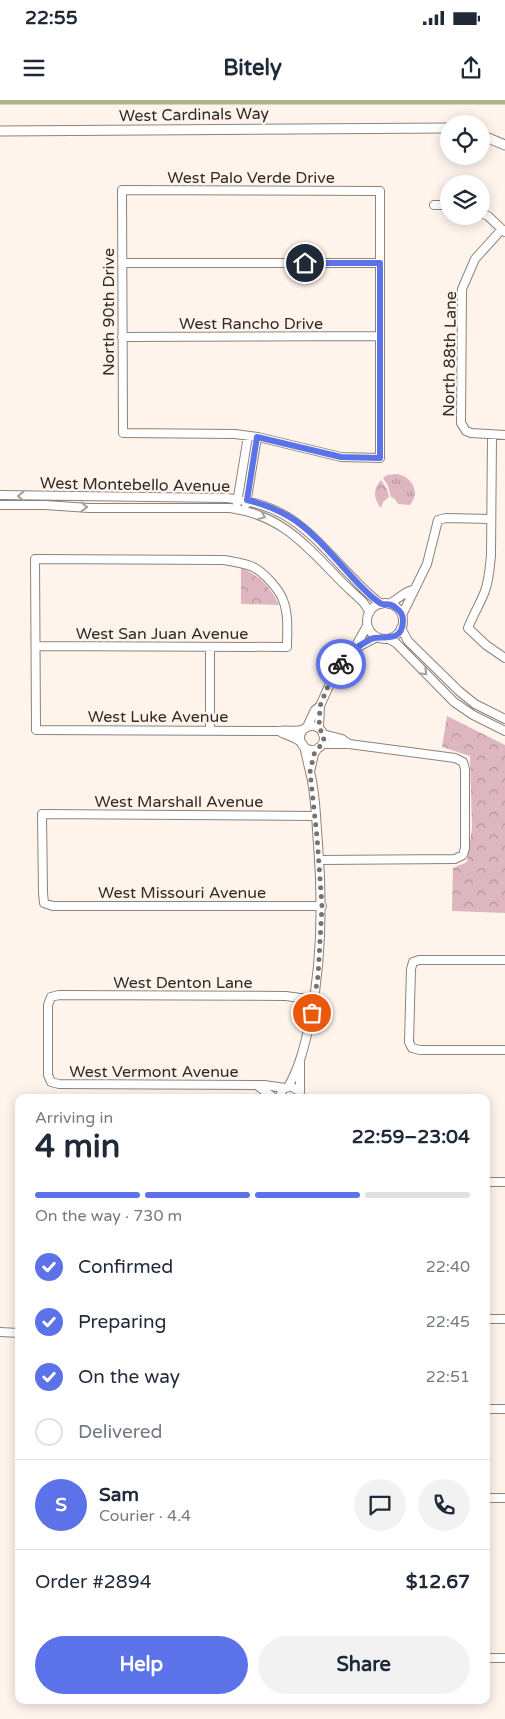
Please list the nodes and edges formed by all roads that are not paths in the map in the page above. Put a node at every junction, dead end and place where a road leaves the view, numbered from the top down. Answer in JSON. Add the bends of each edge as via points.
{"nodes":[{"id":1,"x":440,"y":128,"type":"edge"},
{"id":2,"x":0,"y":131,"type":"edge"},
{"id":3,"x":490,"y":138,"type":"edge"},
{"id":4,"x":505,"y":145,"type":"edge"},
{"id":5,"x":122,"y":190,"type":"joint"},
{"id":6,"x":434,"y":204,"type":"dead end"},
{"id":7,"x":440,"y":204,"type":"edge"},
{"id":8,"x":490,"y":218,"type":"edge"},
{"id":9,"x":504,"y":230,"type":"edge"},
{"id":10,"x":122,"y":263,"type":"junction"},
{"id":11,"x":380,"y":263,"type":"junction"},
{"id":12,"x":380,"y":336,"type":"junction"},
{"id":13,"x":122,"y":337,"type":"junction"},
{"id":14,"x":492,"y":434,"type":"junction"},
{"id":15,"x":505,"y":434,"type":"edge"},
{"id":16,"x":248,"y":436,"type":"junction"},
{"id":17,"x":257,"y":437,"type":"junction"},
{"id":18,"x":0,"y":495,"type":"edge"},
{"id":19,"x":238,"y":499,"type":"junction"},
{"id":20,"x":247,"y":500,"type":"junction"},
{"id":21,"x":0,"y":505,"type":"edge"},
{"id":22,"x":236,"y":509,"type":"junction"},
{"id":23,"x":245,"y":510,"type":"junction"},
{"id":24,"x":491,"y":519,"type":"junction"},
{"id":25,"x":413,"y":590,"type":"junction"},
{"id":26,"x":385,"y":604,"type":"junction"},
{"id":27,"x":370,"y":612,"type":"junction"},
{"id":28,"x":402,"y":615,"type":"junction"},
{"id":29,"x":367,"y":626,"type":"junction"},
{"id":30,"x":401,"y":628,"type":"junction"},
{"id":31,"x":377,"y":637,"type":"junction"},
{"id":32,"x":389,"y":639,"type":"junction"},
{"id":33,"x":36,"y":646,"type":"junction"},
{"id":34,"x":210,"y":647,"type":"junction"},
{"id":35,"x":354,"y":649,"type":"junction"},
{"id":36,"x":505,"y":658,"type":"edge"},
{"id":37,"x":320,"y":706,"type":"junction"},
{"id":38,"x":505,"y":719,"type":"edge"},
{"id":39,"x":306,"y":728,"type":"junction"},
{"id":40,"x":210,"y":730,"type":"junction"},
{"id":41,"x":279,"y":731,"type":"junction"},
{"id":42,"x":321,"y":731,"type":"junction"},
{"id":43,"x":505,"y":731,"type":"edge"},
{"id":44,"x":349,"y":744,"type":"junction"},
{"id":45,"x":303,"y":745,"type":"junction"},
{"id":46,"x":320,"y":746,"type":"junction"},
{"id":47,"x":310,"y":772,"type":"junction"},
{"id":48,"x":315,"y":816,"type":"junction"},
{"id":49,"x":319,"y":860,"type":"junction"},
{"id":50,"x":44,"y":903,"type":"joint"},
{"id":51,"x":322,"y":906,"type":"junction"},
{"id":52,"x":505,"y":960,"type":"edge"},
{"id":53,"x":314,"y":1000,"type":"junction"},
{"id":54,"x":505,"y":1050,"type":"edge"},
{"id":55,"x":300,"y":1062,"type":"junction"},
{"id":56,"x":50,"y":1082,"type":"joint"},
{"id":57,"x":258,"y":1086,"type":"junction"},
{"id":58,"x":286,"y":1087,"type":"junction"},
{"id":59,"x":269,"y":1094,"type":"edge"},
{"id":60,"x":280,"y":1094,"type":"edge"},
{"id":61,"x":300,"y":1094,"type":"edge"},
{"id":62,"x":301,"y":1094,"type":"edge"},
{"id":63,"x":490,"y":1182,"type":"edge"},
{"id":64,"x":505,"y":1182,"type":"edge"},
{"id":65,"x":490,"y":1319,"type":"edge"},
{"id":66,"x":505,"y":1319,"type":"edge"},
{"id":67,"x":0,"y":1332,"type":"edge"},
{"id":68,"x":15,"y":1333,"type":"edge"},
{"id":69,"x":490,"y":1409,"type":"edge"},
{"id":70,"x":505,"y":1409,"type":"edge"},
{"id":71,"x":490,"y":1498,"type":"edge"},
{"id":72,"x":505,"y":1498,"type":"edge"},
{"id":73,"x":490,"y":1658,"type":"edge"},
{"id":74,"x":505,"y":1658,"type":"edge"}],
"edges":[{"from":1,"to":2,"type":"main road","name":"West Cardinals Way"},
{"from":3,"to":4,"type":"main road"},
{"from":5,"to":10,"type":"street","name":"North 90th Drive"},
{"from":5,"to":11,"type":"street","name":"West Palo Verde Drive","via":[[380,191]]},
{"from":6,"to":7,"type":"street"},
{"from":8,"to":9,"type":"street"},
{"from":9,"to":14,"type":"street","name":"North 88th Lane","via":[[475,259],[462,289],[462,423],[466,431]]},
{"from":10,"to":11,"type":"street"},
{"from":10,"to":13,"type":"street","name":"North 90th Drive"},
{"from":11,"to":12,"type":"street"},
{"from":12,"to":13,"type":"street","name":"West Rancho Drive"},
{"from":12,"to":17,"type":"street","via":[[380,458],[341,457]]},
{"from":13,"to":16,"type":"street","name":"North 90th Drive","via":[[123,433]]},
{"from":14,"to":15,"type":"street"},
{"from":14,"to":24,"type":"street"},
{"from":16,"to":17,"type":"street"},
{"from":16,"to":19,"type":"street"},
{"from":17,"to":20,"type":"street"},
{"from":19,"to":18,"type":"street","name":"West Montebello Avenue","one_way":true},
{"from":19,"to":20,"type":"street","name":"West Montebello Avenue"},
{"from":19,"to":22,"type":"street"},
{"from":20,"to":23,"type":"street"},
{"from":20,"to":26,"type":"street","name":"West Montebello Avenue","via":[[296,521],[362,588]]},
{"from":21,"to":22,"type":"street","name":"West Montebello Avenue","one_way":true},
{"from":22,"to":23,"type":"street","name":"West Montebello Avenue"},
{"from":23,"to":27,"type":"street","name":"West Montebello Avenue","one_way":true,"via":[[275,522],[301,540]]},
{"from":24,"to":25,"type":"street","via":[[438,520],[427,564]]},
{"from":24,"to":36,"type":"street","via":[[489,575],[468,628]]},
{"from":25,"to":26,"type":"street"},
{"from":25,"to":28,"type":"street"},
{"from":26,"to":27,"type":"street","via":[[374,606]]},
{"from":26,"to":28,"type":"street","via":[[399,610]]},
{"from":27,"to":29,"type":"street"},
{"from":28,"to":30,"type":"street"},
{"from":29,"to":31,"type":"street"},
{"from":29,"to":35,"type":"street"},
{"from":30,"to":32,"type":"street"},
{"from":30,"to":38,"type":"street","via":[[408,641],[459,691],[475,704]]},
{"from":31,"to":32,"type":"street"},
{"from":31,"to":35,"type":"street"},
{"from":32,"to":43,"type":"street","one_way":true,"via":[[454,702]]},
{"from":33,"to":34,"type":"street","name":"West San Juan Avenue"},
{"from":33,"to":34,"type":"street","name":"West San Juan Avenue","via":[[35,559],[224,560],[255,568],[283,599],[287,647]]},
{"from":33,"to":40,"type":"street","name":"West Luke Avenue","via":[[36,730]]},
{"from":34,"to":40,"type":"street"},
{"from":35,"to":37,"type":"street","via":[[338,668]]},
{"from":37,"to":39,"type":"street"},
{"from":37,"to":42,"type":"street"},
{"from":39,"to":41,"type":"street","name":"West Luke Avenue"},
{"from":39,"to":42,"type":"street","via":[[316,726]]},
{"from":39,"to":45,"type":"street","via":[[301,736]]},
{"from":40,"to":41,"type":"street","name":"West Luke Avenue"},
{"from":41,"to":45,"type":"street","name":"West Luke Avenue","via":[[298,739]]},
{"from":42,"to":44,"type":"street"},
{"from":42,"to":46,"type":"street"},
{"from":44,"to":46,"type":"street"},
{"from":44,"to":49,"type":"street","via":[[455,758],[463,762],[465,848],[455,859]]},
{"from":45,"to":46,"type":"street","via":[[310,749]]},
{"from":45,"to":47,"type":"street"},
{"from":46,"to":47,"type":"street","via":[[314,754]]},
{"from":47,"to":48,"type":"street"},
{"from":48,"to":49,"type":"street"},
{"from":48,"to":50,"type":"street","name":"West Marshall Avenue","via":[[42,814]]},
{"from":49,"to":51,"type":"street"},
{"from":50,"to":51,"type":"street","name":"West Missouri Avenue","via":[[53,906]]},
{"from":51,"to":53,"type":"street"},
{"from":52,"to":54,"type":"street","via":[[413,962],[410,969],[409,1042],[412,1048],[420,1050]]},
{"from":53,"to":55,"type":"street"},
{"from":53,"to":56,"type":"street","name":"West Denton Lane","via":[[286,996],[51,997],[48,1005]]},
{"from":55,"to":58,"type":"street"},
{"from":55,"to":62,"type":"street"},
{"from":56,"to":57,"type":"street","name":"West Vermont Avenue"},
{"from":57,"to":58,"type":"street","name":"West Vermont Avenue"},
{"from":57,"to":59,"type":"street","name":"West Vermont Avenue"},
{"from":58,"to":60,"type":"street"},
{"from":58,"to":61,"type":"street","name":"West Vermont Avenue","via":[[296,1088]]},
{"from":63,"to":64,"type":"street"},
{"from":65,"to":66,"type":"street"},
{"from":67,"to":68,"type":"street"},
{"from":69,"to":70,"type":"street"},
{"from":71,"to":72,"type":"street"},
{"from":73,"to":74,"type":"street"}]}
